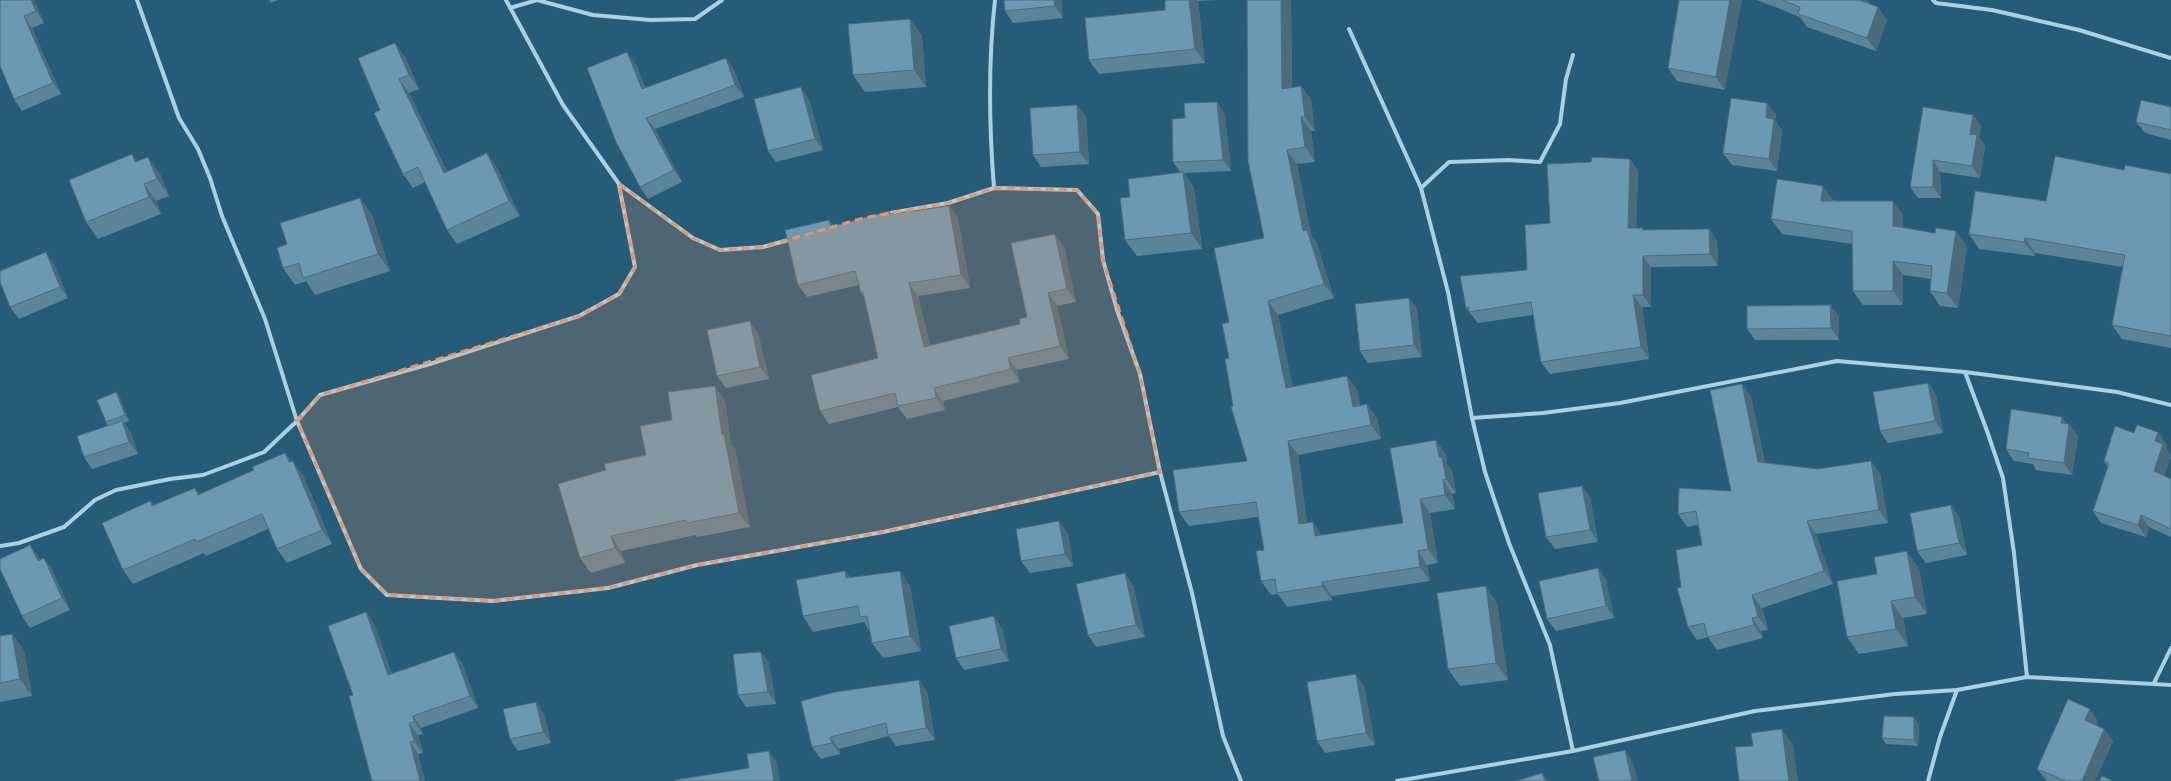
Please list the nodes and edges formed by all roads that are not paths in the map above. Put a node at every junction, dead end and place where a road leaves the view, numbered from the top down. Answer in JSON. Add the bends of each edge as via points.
{"nodes":[{"id":1,"x":137,"y":0,"type":"edge"},
{"id":2,"x":506,"y":0,"type":"edge"},
{"id":3,"x":722,"y":0,"type":"edge"},
{"id":4,"x":994,"y":0,"type":"edge"},
{"id":5,"x":1933,"y":0,"type":"edge"},
{"id":6,"x":510,"y":8,"type":"junction"},
{"id":7,"x":1349,"y":29,"type":"dead end"},
{"id":8,"x":1573,"y":55,"type":"dead end"},
{"id":9,"x":2171,"y":58,"type":"edge"},
{"id":10,"x":619,"y":184,"type":"junction"},
{"id":11,"x":994,"y":188,"type":"junction"},
{"id":12,"x":1421,"y":188,"type":"junction"},
{"id":13,"x":878,"y":216,"type":"edge"},
{"id":14,"x":794,"y":238,"type":"edge"},
{"id":15,"x":1965,"y":372,"type":"junction"},
{"id":16,"x":2171,"y":405,"type":"edge"},
{"id":17,"x":1472,"y":418,"type":"junction"},
{"id":18,"x":297,"y":421,"type":"junction"},
{"id":19,"x":1160,"y":472,"type":"junction"},
{"id":20,"x":0,"y":546,"type":"edge"},
{"id":21,"x":2171,"y":648,"type":"edge"},
{"id":22,"x":2027,"y":677,"type":"junction"},
{"id":23,"x":2154,"y":683,"type":"junction"},
{"id":24,"x":2171,"y":685,"type":"edge"},
{"id":25,"x":1957,"y":690,"type":"junction"},
{"id":26,"x":1573,"y":751,"type":"junction"},
{"id":27,"x":1241,"y":781,"type":"edge"},
{"id":28,"x":1397,"y":781,"type":"edge"},
{"id":29,"x":1928,"y":781,"type":"edge"}],
"edges":[{"from":1,"to":18,"type":"street","via":[[179,118],[198,149],[222,216],[265,319]]},
{"from":2,"to":6,"type":"street"},
{"from":3,"to":6,"type":"street","via":[[695,19],[650,20],[593,15],[537,0]]},
{"from":4,"to":11,"type":"street","via":[[990,134]]},
{"from":5,"to":9,"type":"street","via":[[1936,3],[1992,10],[2080,30]]},
{"from":6,"to":10,"type":"street","via":[[563,105]]},
{"from":7,"to":12,"type":"street"},
{"from":8,"to":12,"type":"street","via":[[1566,79],[1560,124],[1540,162],[1449,162]]},
{"from":10,"to":14,"type":"street","via":[[693,238],[720,250],[763,247]]},
{"from":10,"to":18,"type":"street","via":[[635,266],[618,294],[578,316],[430,364],[320,395]]},
{"from":11,"to":13,"type":"street","via":[[948,203]]},
{"from":11,"to":19,"type":"street","via":[[1077,190],[1098,214],[1103,260],[1117,310],[1140,374]]},
{"from":12,"to":17,"type":"street","via":[[1448,292]]},
{"from":15,"to":16,"type":"street","via":[[2117,392]]},
{"from":15,"to":17,"type":"street","via":[[1837,361],[1620,403],[1543,413]]},
{"from":15,"to":22,"type":"street","via":[[2003,478]]},
{"from":17,"to":26,"type":"street","via":[[1509,543],[1550,645]]},
{"from":18,"to":19,"type":"street","via":[[361,569],[387,595],[421,598],[493,601],[608,588],[698,565],[883,532]]},
{"from":18,"to":20,"type":"street","via":[[264,452],[203,475],[116,490],[95,500],[64,527],[19,543]]},
{"from":19,"to":27,"type":"street","via":[[1192,593],[1223,736]]},
{"from":21,"to":23,"type":"street"},
{"from":22,"to":23,"type":"street"},
{"from":22,"to":25,"type":"street"},
{"from":23,"to":24,"type":"street"},
{"from":25,"to":26,"type":"street","via":[[1895,694],[1755,711]]},
{"from":25,"to":29,"type":"street"},
{"from":26,"to":28,"type":"street"}]}
